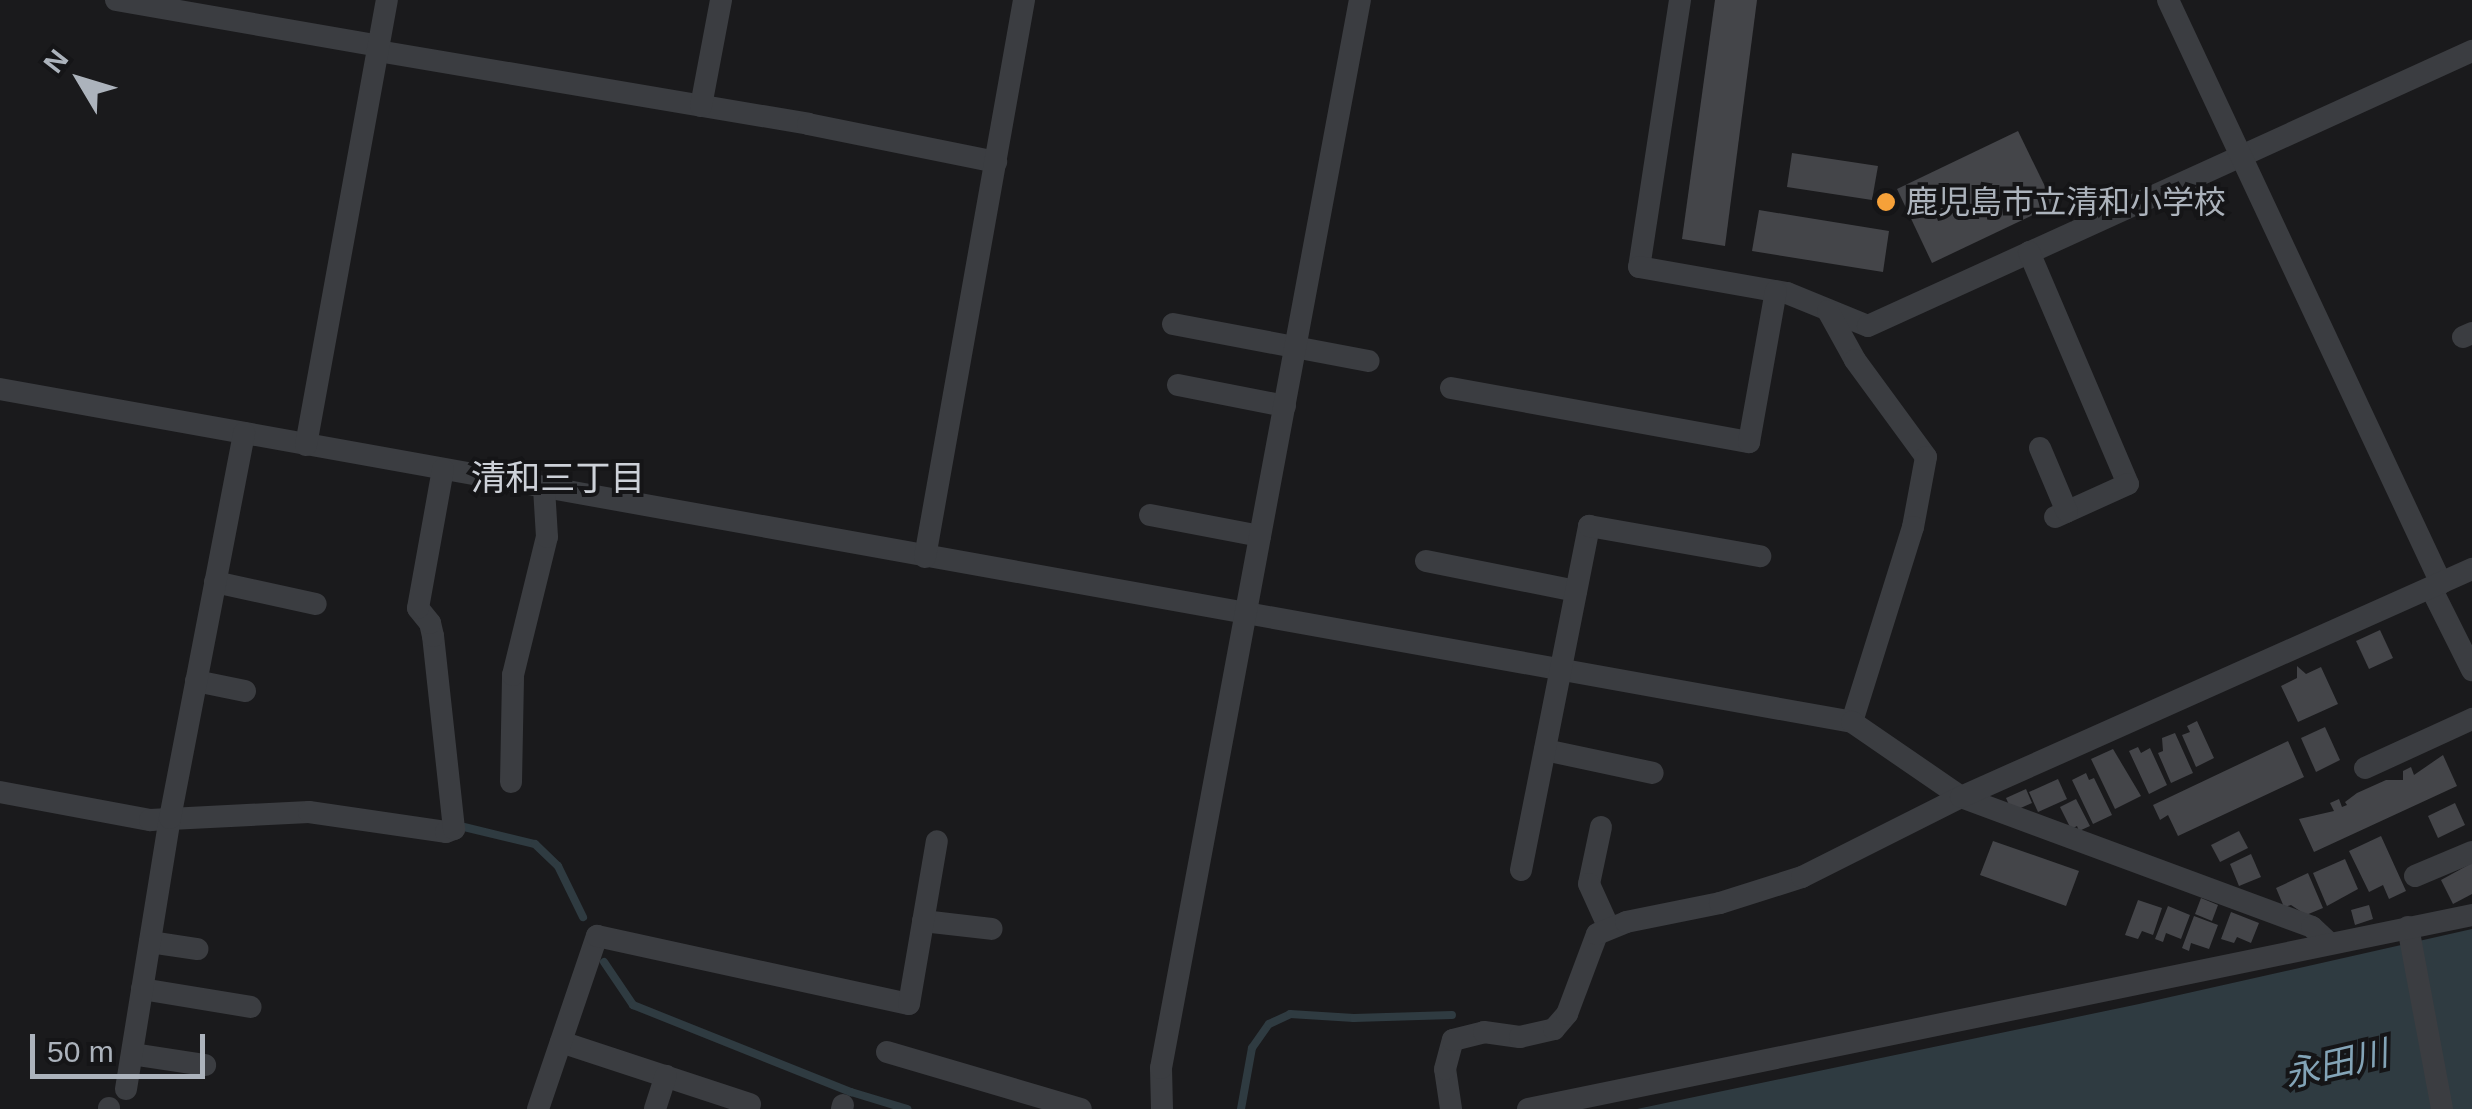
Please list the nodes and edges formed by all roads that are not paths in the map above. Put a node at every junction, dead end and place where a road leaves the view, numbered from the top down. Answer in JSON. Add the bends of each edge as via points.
{"nodes":[{"id":1,"x":116,"y":0,"type":"edge"},
{"id":2,"x":387,"y":0,"type":"edge"},
{"id":3,"x":721,"y":0,"type":"edge"},
{"id":4,"x":1024,"y":0,"type":"edge"},
{"id":5,"x":1360,"y":0,"type":"edge"},
{"id":6,"x":1680,"y":0,"type":"edge"},
{"id":7,"x":2168,"y":0,"type":"edge"},
{"id":8,"x":378,"y":48,"type":"junction"},
{"id":9,"x":2472,"y":51,"type":"edge"},
{"id":10,"x":701,"y":106,"type":"junction"},
{"id":11,"x":2239,"y":155,"type":"junction"},
{"id":12,"x":996,"y":162,"type":"junction"},
{"id":13,"x":2028,"y":252,"type":"junction"},
{"id":14,"x":1776,"y":291,"type":"junction"},
{"id":15,"x":1828,"y":311,"type":"junction"},
{"id":16,"x":1173,"y":324,"type":"dead end"},
{"id":17,"x":1296,"y":347,"type":"junction"},
{"id":18,"x":1369,"y":362,"type":"dead end"},
{"id":19,"x":1178,"y":385,"type":"dead end"},
{"id":20,"x":1451,"y":388,"type":"dead end"},
{"id":21,"x":0,"y":389,"type":"edge"},
{"id":22,"x":1285,"y":406,"type":"junction"},
{"id":23,"x":244,"y":433,"type":"junction"},
{"id":24,"x":306,"y":444,"type":"junction"},
{"id":25,"x":2040,"y":448,"type":"dead end"},
{"id":26,"x":444,"y":469,"type":"junction"},
{"id":27,"x":544,"y":488,"type":"junction"},
{"id":28,"x":1150,"y":516,"type":"dead end"},
{"id":29,"x":1260,"y":536,"type":"junction"},
{"id":30,"x":1760,"y":556,"type":"dead end"},
{"id":31,"x":926,"y":557,"type":"junction"},
{"id":32,"x":1426,"y":560,"type":"dead end"},
{"id":33,"x":2472,"y":570,"type":"edge"},
{"id":34,"x":215,"y":582,"type":"junction"},
{"id":35,"x":2436,"y":586,"type":"junction"},
{"id":36,"x":1576,"y":592,"type":"junction"},
{"id":37,"x":316,"y":604,"type":"dead end"},
{"id":38,"x":1246,"y":614,"type":"junction"},
{"id":39,"x":1560,"y":670,"type":"junction"},
{"id":40,"x":2472,"y":670,"type":"edge"},
{"id":41,"x":196,"y":681,"type":"junction"},
{"id":42,"x":245,"y":692,"type":"dead end"},
{"id":43,"x":2472,"y":719,"type":"edge"},
{"id":44,"x":1852,"y":722,"type":"junction"},
{"id":45,"x":1545,"y":750,"type":"junction"},
{"id":46,"x":2366,"y":768,"type":"dead end"},
{"id":47,"x":1653,"y":773,"type":"dead end"},
{"id":48,"x":510,"y":782,"type":"dead end"},
{"id":49,"x":0,"y":792,"type":"edge"},
{"id":50,"x":1961,"y":798,"type":"junction"},
{"id":51,"x":170,"y":818,"type":"junction"},
{"id":52,"x":1601,"y":827,"type":"dead end"},
{"id":53,"x":937,"y":841,"type":"dead end"},
{"id":54,"x":2472,"y":852,"type":"edge"},
{"id":55,"x":1521,"y":870,"type":"dead end"},
{"id":56,"x":2416,"y":876,"type":"dead end"},
{"id":57,"x":2472,"y":915,"type":"edge"},
{"id":58,"x":923,"y":920,"type":"junction"},
{"id":59,"x":1609,"y":928,"type":"junction"},
{"id":60,"x":992,"y":930,"type":"dead end"},
{"id":61,"x":2408,"y":930,"type":"junction"},
{"id":62,"x":150,"y":942,"type":"junction"},
{"id":63,"x":2328,"y":942,"type":"junction"},
{"id":64,"x":196,"y":949,"type":"dead end"},
{"id":65,"x":142,"y":990,"type":"junction"},
{"id":66,"x":251,"y":1007,"type":"dead end"},
{"id":67,"x":561,"y":1042,"type":"junction"},
{"id":68,"x":887,"y":1052,"type":"dead end"},
{"id":69,"x":132,"y":1054,"type":"junction"},
{"id":70,"x":205,"y":1065,"type":"dead end"},
{"id":71,"x":666,"y":1076,"type":"junction"},
{"id":72,"x":126,"y":1090,"type":"dead end"},
{"id":73,"x":750,"y":1104,"type":"dead end"},
{"id":74,"x":538,"y":1109,"type":"edge"},
{"id":75,"x":654,"y":1109,"type":"edge"},
{"id":76,"x":1081,"y":1109,"type":"edge"},
{"id":77,"x":1162,"y":1109,"type":"edge"},
{"id":78,"x":1451,"y":1109,"type":"edge"},
{"id":79,"x":1528,"y":1109,"type":"edge"},
{"id":80,"x":2442,"y":1109,"type":"edge"}],
"edges":[{"from":1,"to":8,"type":"street"},
{"from":2,"to":8,"type":"street"},
{"from":3,"to":10,"type":"street"},
{"from":4,"to":12,"type":"street"},
{"from":5,"to":17,"type":"street"},
{"from":6,"to":14,"type":"street","via":[[1639,267]]},
{"from":7,"to":11,"type":"street"},
{"from":8,"to":10,"type":"street"},
{"from":8,"to":24,"type":"street"},
{"from":9,"to":11,"type":"street"},
{"from":10,"to":12,"type":"street"},
{"from":11,"to":13,"type":"street"},
{"from":11,"to":35,"type":"street"},
{"from":12,"to":31,"type":"street"},
{"from":13,"to":15,"type":"street","via":[[1868,326]]},
{"from":13,"to":25,"type":"street","via":[[2128,484],[2061,514]]},
{"from":14,"to":15,"type":"street"},
{"from":14,"to":20,"type":"street","via":[[1749,442]]},
{"from":15,"to":44,"type":"street","via":[[1855,360],[1926,456],[1913,527]]},
{"from":16,"to":17,"type":"street"},
{"from":17,"to":18,"type":"street"},
{"from":17,"to":22,"type":"street"},
{"from":19,"to":22,"type":"street"},
{"from":21,"to":23,"type":"street"},
{"from":22,"to":29,"type":"street"},
{"from":23,"to":24,"type":"street"},
{"from":23,"to":34,"type":"street"},
{"from":24,"to":26,"type":"street"},
{"from":26,"to":27,"type":"street"},
{"from":26,"to":51,"type":"street","via":[[418,608],[433,636],[454,829],[309,812]]},
{"from":27,"to":31,"type":"street"},
{"from":27,"to":48,"type":"street","via":[[547,536],[514,675]]},
{"from":28,"to":29,"type":"street"},
{"from":29,"to":38,"type":"street"},
{"from":30,"to":36,"type":"street","via":[[1589,526]]},
{"from":31,"to":38,"type":"street"},
{"from":32,"to":36,"type":"street"},
{"from":33,"to":35,"type":"street"},
{"from":34,"to":37,"type":"street"},
{"from":34,"to":41,"type":"street"},
{"from":35,"to":40,"type":"street"},
{"from":35,"to":50,"type":"street"},
{"from":36,"to":39,"type":"street"},
{"from":38,"to":39,"type":"street"},
{"from":38,"to":77,"type":"street","via":[[1161,1068]]},
{"from":39,"to":44,"type":"street"},
{"from":39,"to":45,"type":"street"},
{"from":41,"to":42,"type":"street"},
{"from":41,"to":51,"type":"street"},
{"from":43,"to":46,"type":"street"},
{"from":44,"to":50,"type":"street"},
{"from":45,"to":47,"type":"street"},
{"from":45,"to":55,"type":"street"},
{"from":49,"to":51,"type":"street","via":[[150,820]]},
{"from":50,"to":59,"type":"street","via":[[1802,877]]},
{"from":50,"to":63,"type":"street","via":[[2312,927]]},
{"from":51,"to":62,"type":"street"},
{"from":52,"to":59,"type":"street","via":[[1589,884]]},
{"from":53,"to":58,"type":"street"},
{"from":54,"to":56,"type":"street"},
{"from":57,"to":61,"type":"street"},
{"from":58,"to":60,"type":"street"},
{"from":58,"to":67,"type":"street","via":[[909,1004],[598,936]]},
{"from":59,"to":78,"type":"street","via":[[1597,934],[1567,1014],[1554,1029],[1453,1040],[1445,1068]]},
{"from":61,"to":63,"type":"street"},
{"from":61,"to":80,"type":"street"},
{"from":62,"to":64,"type":"street"},
{"from":62,"to":65,"type":"street"},
{"from":63,"to":79,"type":"street"},
{"from":65,"to":66,"type":"street"},
{"from":65,"to":69,"type":"street"},
{"from":67,"to":71,"type":"street"},
{"from":67,"to":74,"type":"street"},
{"from":68,"to":76,"type":"street"},
{"from":69,"to":70,"type":"street"},
{"from":69,"to":72,"type":"street"},
{"from":71,"to":73,"type":"street"},
{"from":71,"to":75,"type":"street"}]}
